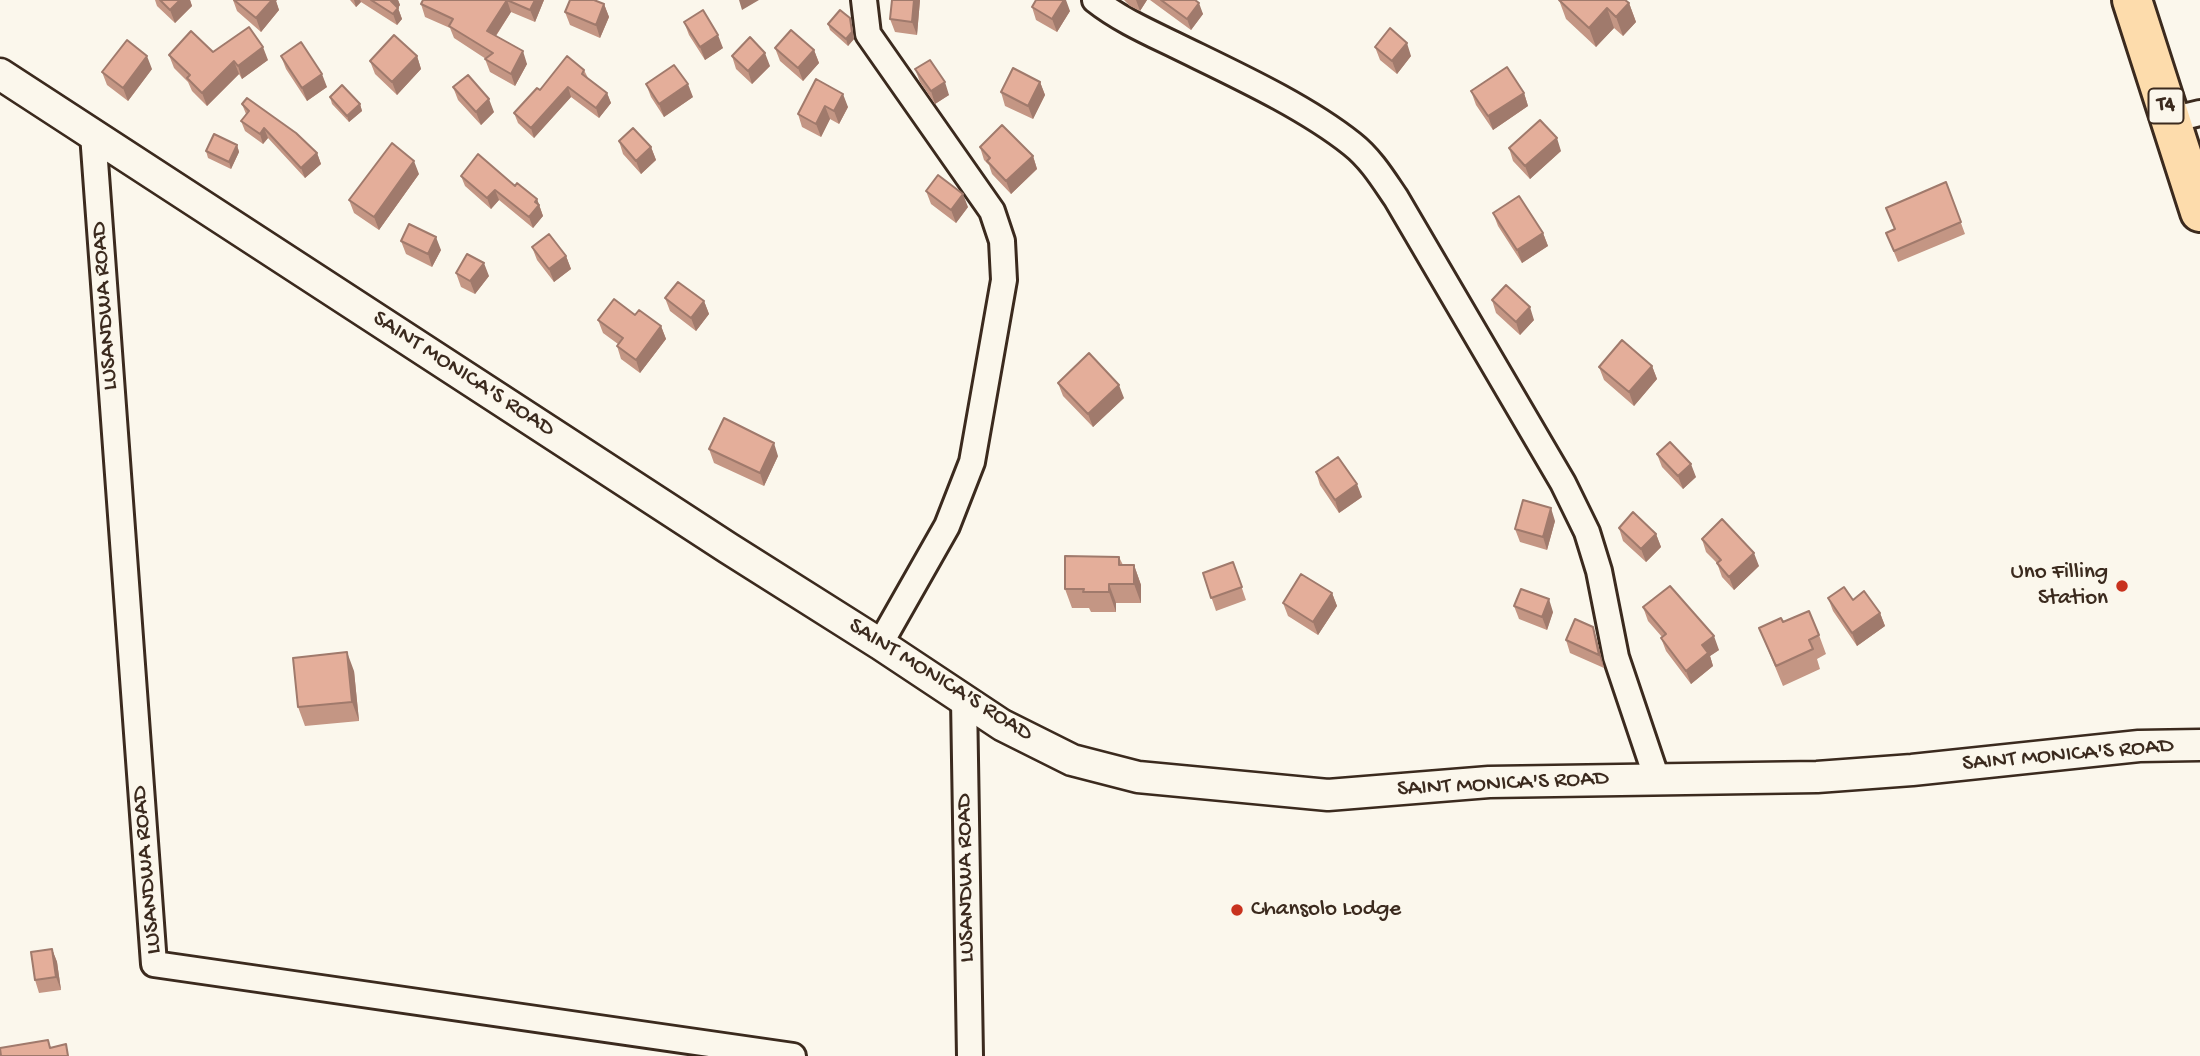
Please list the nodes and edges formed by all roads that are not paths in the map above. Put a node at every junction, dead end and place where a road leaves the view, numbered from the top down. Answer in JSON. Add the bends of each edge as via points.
{"nodes":[{"id":1,"x":864,"y":0,"type":"edge"},
{"id":2,"x":1096,"y":0,"type":"edge"},
{"id":3,"x":2132,"y":0,"type":"edge"},
{"id":4,"x":0,"y":74,"type":"edge"},
{"id":5,"x":2185,"y":117,"type":"edge"},
{"id":6,"x":93,"y":134,"type":"junction"},
{"id":7,"x":2200,"y":212,"type":"edge"},
{"id":8,"x":880,"y":644,"type":"junction"},
{"id":9,"x":964,"y":700,"type":"junction"},
{"id":10,"x":2200,"y":745,"type":"edge"},
{"id":11,"x":1657,"y":779,"type":"junction"},
{"id":12,"x":793,"y":1056,"type":"edge"},
{"id":13,"x":970,"y":1056,"type":"edge"}],
"edges":[{"from":1,"to":8,"type":"street","via":[[868,34],[992,211],[1002,241],[1004,280],[972,462],[947,526]]},
{"from":2,"to":11,"type":"street","via":[[1324,125],[1376,167],[1563,482],[1587,532],[1616,657]]},
{"from":3,"to":5,"type":"highway","number":"T4"},
{"from":4,"to":6,"type":"street","name":"SAINT MONICA'S ROAD"},
{"from":5,"to":7,"type":"highway","number":"T4"},
{"from":6,"to":8,"type":"street","name":"SAINT MONICA'S ROAD"},
{"from":6,"to":12,"type":"street","name":"LUSANDWA ROAD","via":[[154,964]]},
{"from":8,"to":9,"type":"street","name":"SAINT MONICA'S ROAD"},
{"from":9,"to":11,"type":"street","name":"SAINT MONICA'S ROAD","via":[[1072,760],[1138,777],[1328,795],[1489,782]]},
{"from":9,"to":13,"type":"street","name":"LUSANDWA ROAD"},
{"from":10,"to":11,"type":"street","name":"SAINT MONICA'S ROAD","via":[[2139,746],[1817,777]]}]}
